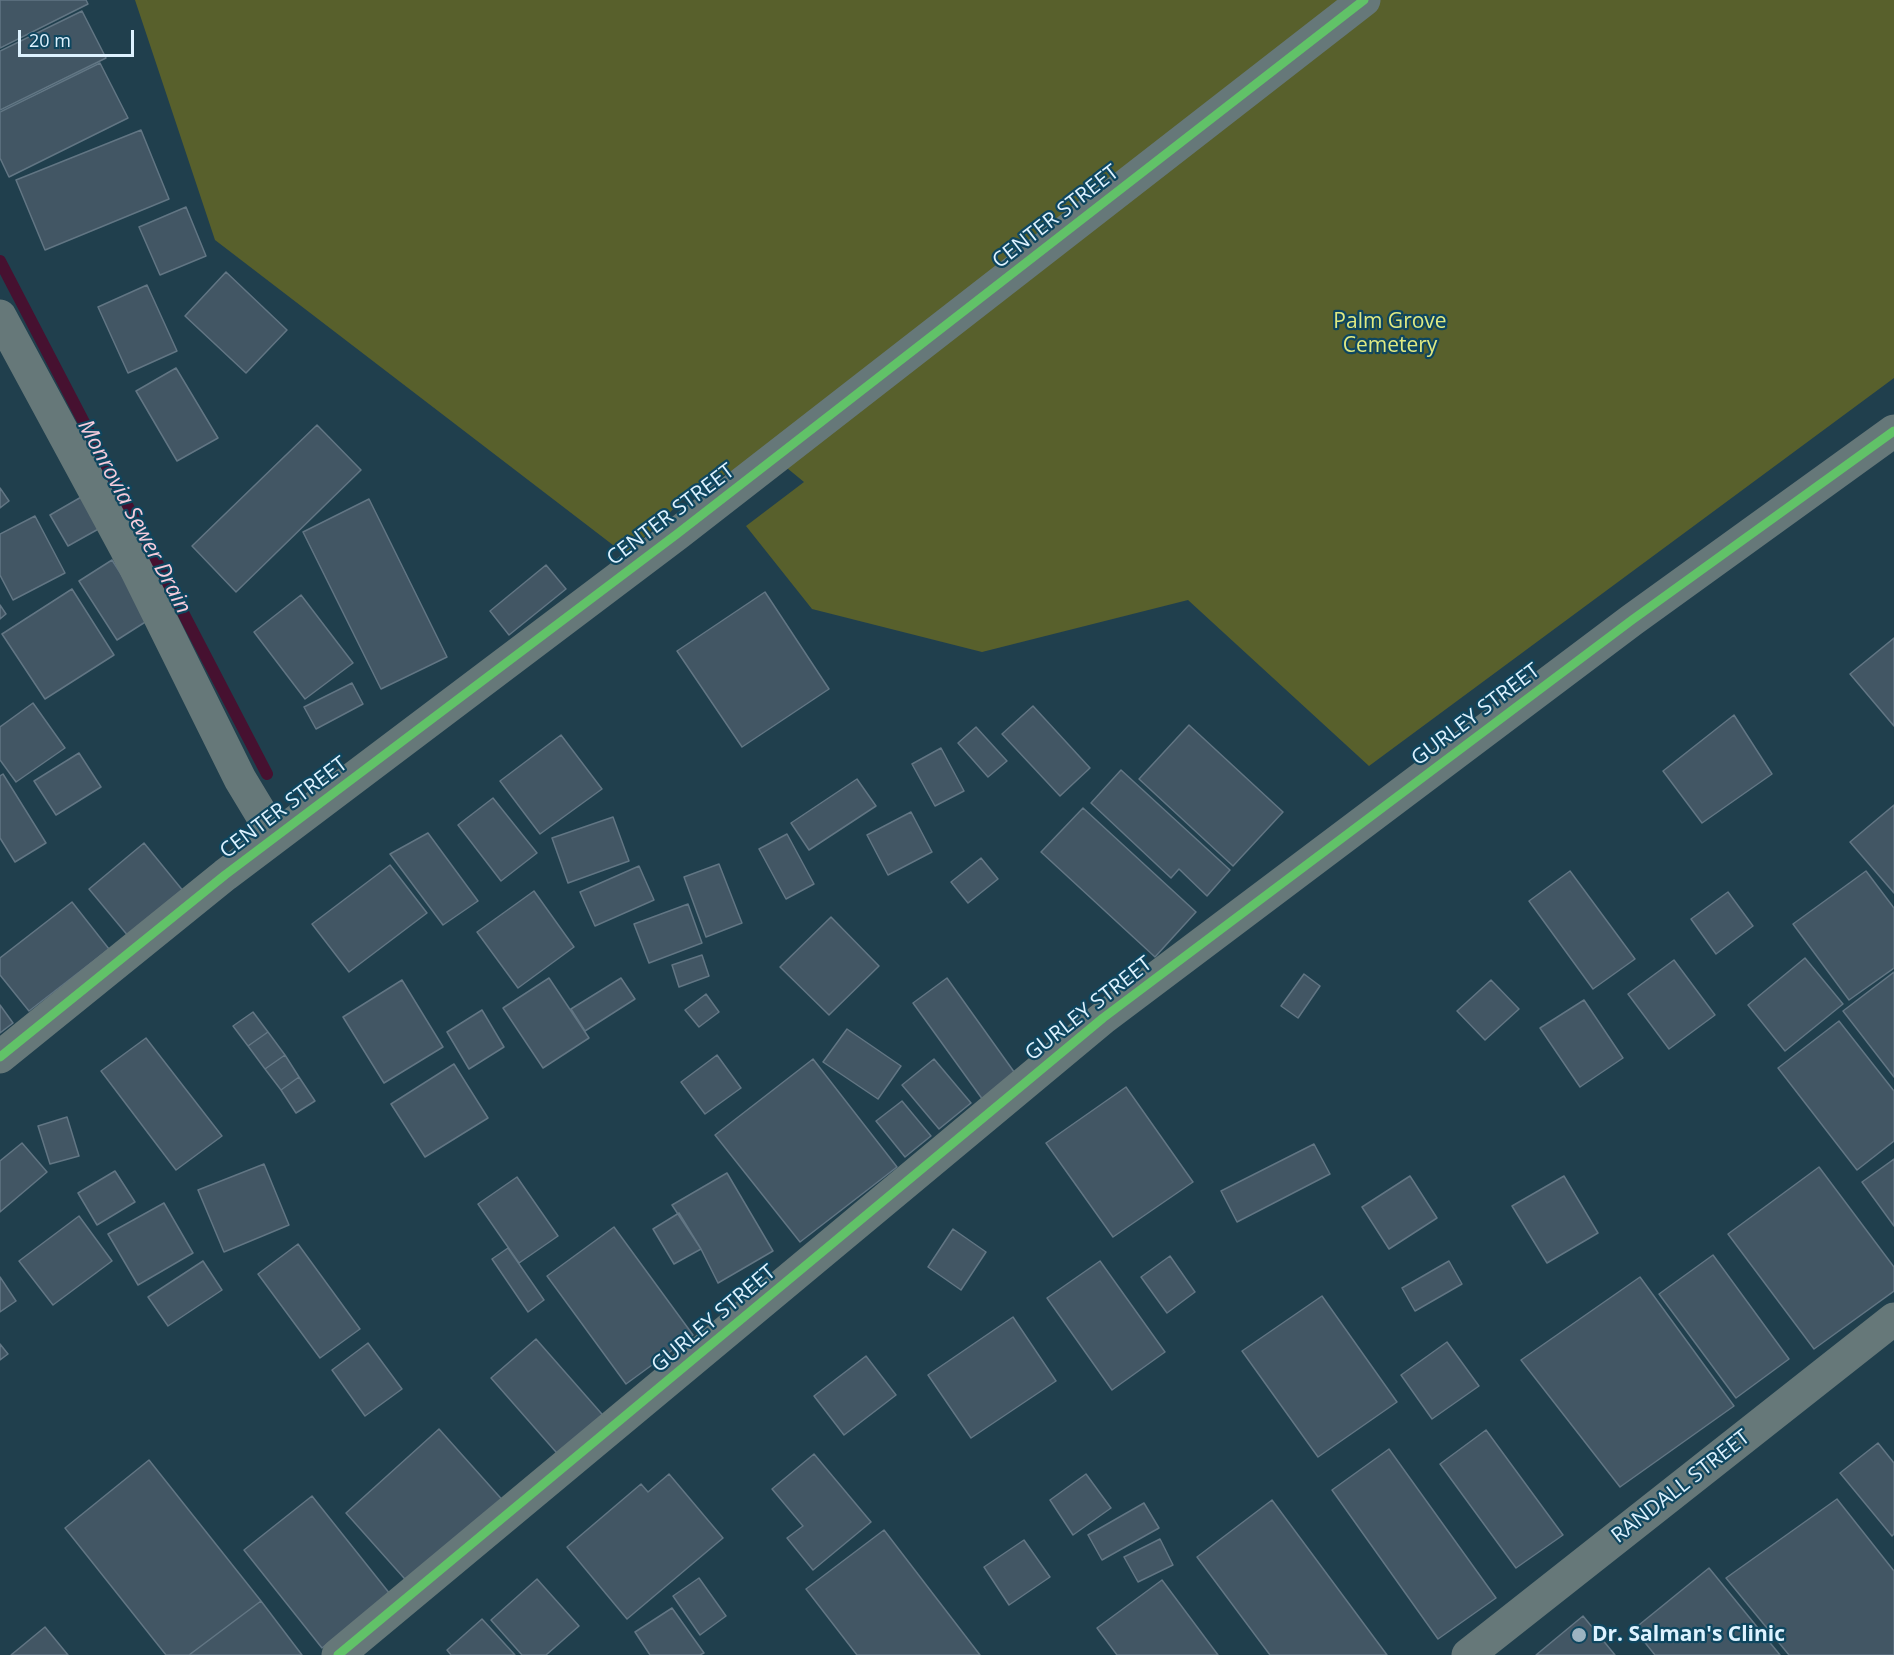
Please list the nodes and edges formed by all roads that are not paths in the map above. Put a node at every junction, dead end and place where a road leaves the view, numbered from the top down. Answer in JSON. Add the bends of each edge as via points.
{"nodes":[{"id":1,"x":1364,"y":0,"type":"edge"},
{"id":2,"x":0,"y":316,"type":"edge"},
{"id":3,"x":1894,"y":431,"type":"edge"},
{"id":4,"x":275,"y":837,"type":"junction"},
{"id":5,"x":0,"y":1057,"type":"edge"},
{"id":6,"x":1894,"y":1319,"type":"edge"},
{"id":7,"x":338,"y":1655,"type":"edge"},
{"id":8,"x":1468,"y":1655,"type":"edge"}],
"edges":[{"from":1,"to":4,"type":"street","name":"CENTER STREET","via":[[677,534]]},
{"from":2,"to":4,"type":"street","via":[[126,549],[240,779]]},
{"from":3,"to":7,"type":"street","name":"GURLEY STREET","via":[[1632,620],[1103,1018]]},
{"from":4,"to":5,"type":"street","name":"CENTER STREET"},
{"from":6,"to":8,"type":"street","name":"RANDALL STREET"}]}
